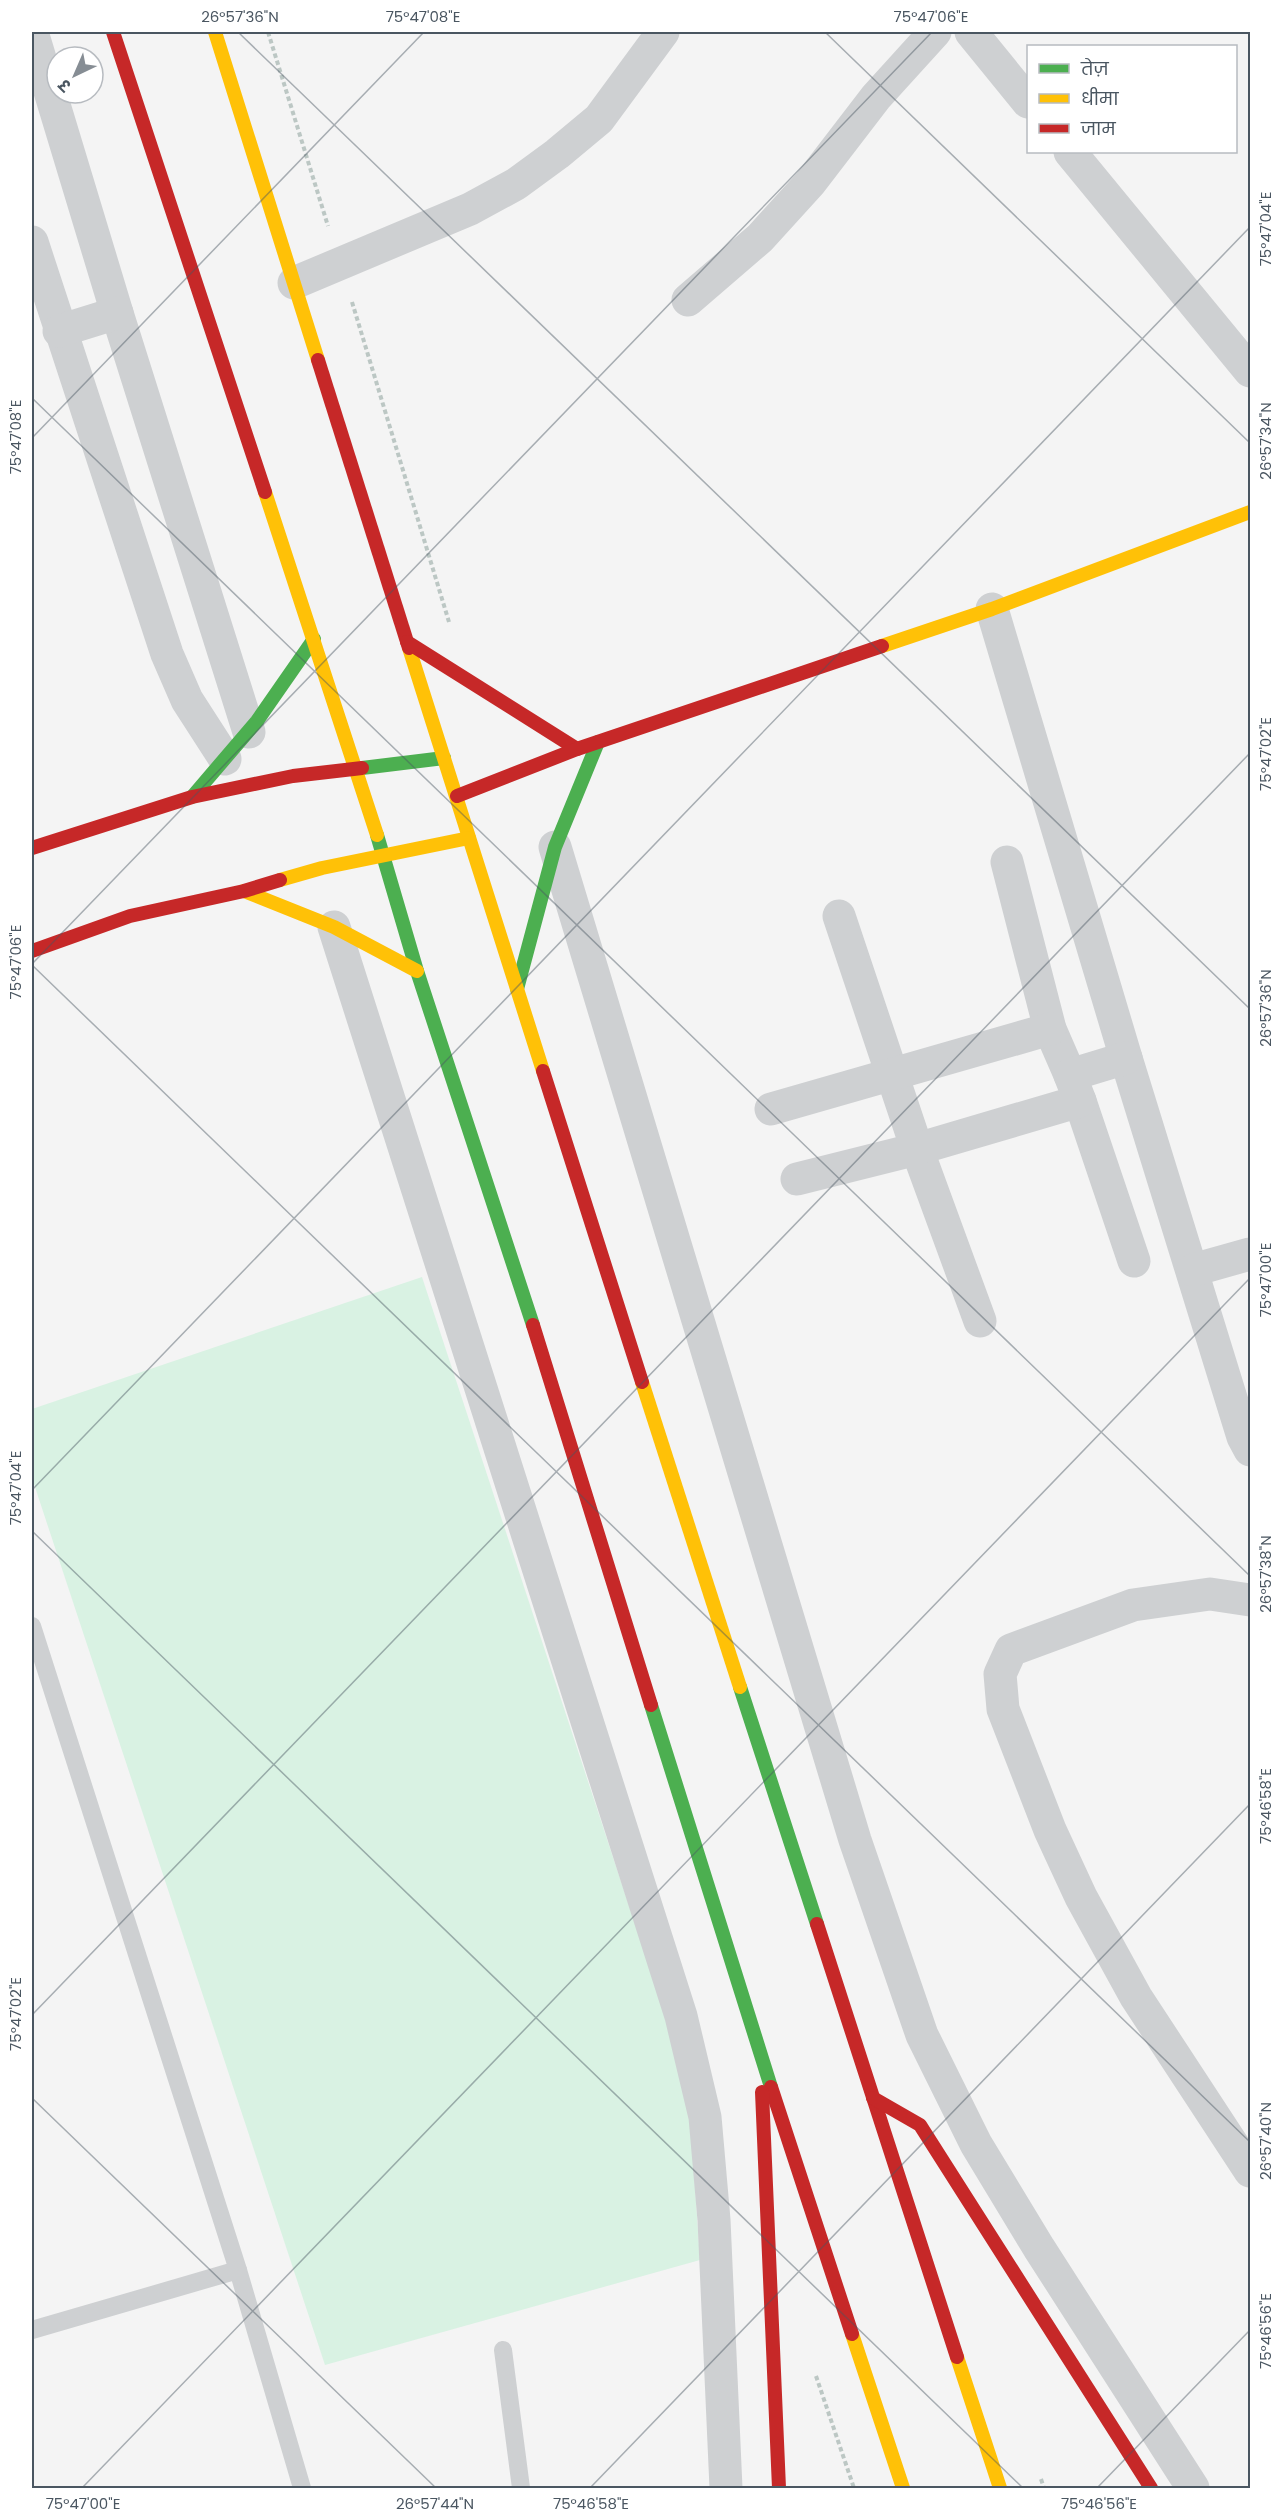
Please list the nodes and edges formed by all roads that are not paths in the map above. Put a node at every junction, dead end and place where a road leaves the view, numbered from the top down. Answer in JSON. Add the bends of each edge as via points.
{"nodes":[{"id":1,"x":32,"y":32,"type":"edge"},
{"id":2,"x":113,"y":32,"type":"edge"},
{"id":3,"x":215,"y":32,"type":"edge"},
{"id":4,"x":663,"y":32,"type":"edge"},
{"id":5,"x":935,"y":32,"type":"edge"},
{"id":6,"x":971,"y":32,"type":"edge"},
{"id":7,"x":1027,"y":100,"type":"edge"},
{"id":8,"x":1071,"y":153,"type":"edge"},
{"id":9,"x":32,"y":242,"type":"edge"},
{"id":10,"x":294,"y":283,"type":"junction"},
{"id":11,"x":688,"y":300,"type":"dead end"},
{"id":12,"x":117,"y":313,"type":"junction"},
{"id":13,"x":59,"y":331,"type":"junction"},
{"id":14,"x":1251,"y":371,"type":"edge"},
{"id":15,"x":1251,"y":513,"type":"edge"},
{"id":16,"x":992,"y":609,"type":"junction"},
{"id":17,"x":314,"y":639,"type":"junction"},
{"id":18,"x":406,"y":642,"type":"junction"},
{"id":19,"x":249,"y":732,"type":"junction"},
{"id":20,"x":598,"y":742,"type":"junction"},
{"id":21,"x":577,"y":749,"type":"junction"},
{"id":22,"x":444,"y":758,"type":"junction"},
{"id":23,"x":225,"y":759,"type":"junction"},
{"id":24,"x":357,"y":769,"type":"junction"},
{"id":25,"x":457,"y":796,"type":"junction"},
{"id":26,"x":192,"y":797,"type":"junction"},
{"id":27,"x":469,"y":838,"type":"junction"},
{"id":28,"x":555,"y":846,"type":"junction"},
{"id":29,"x":32,"y":848,"type":"edge"},
{"id":30,"x":381,"y":856,"type":"junction"},
{"id":31,"x":1007,"y":862,"type":"dead end"},
{"id":32,"x":244,"y":891,"type":"junction"},
{"id":33,"x":839,"y":916,"type":"dead end"},
{"id":34,"x":334,"y":927,"type":"junction"},
{"id":35,"x":32,"y":951,"type":"edge"},
{"id":36,"x":417,"y":971,"type":"junction"},
{"id":37,"x":517,"y":989,"type":"junction"},
{"id":38,"x":1050,"y":1029,"type":"junction"},
{"id":39,"x":1126,"y":1058,"type":"junction"},
{"id":40,"x":891,"y":1073,"type":"junction"},
{"id":41,"x":1075,"y":1088,"type":"junction"},
{"id":42,"x":771,"y":1109,"type":"dead end"},
{"id":43,"x":917,"y":1149,"type":"junction"},
{"id":44,"x":797,"y":1179,"type":"dead end"},
{"id":45,"x":1251,"y":1254,"type":"edge"},
{"id":46,"x":1134,"y":1261,"type":"dead end"},
{"id":47,"x":1193,"y":1270,"type":"junction"},
{"id":48,"x":980,"y":1321,"type":"dead end"},
{"id":49,"x":1251,"y":1450,"type":"edge"},
{"id":50,"x":1251,"y":1600,"type":"edge"},
{"id":51,"x":32,"y":1626,"type":"edge"},
{"id":52,"x":760,"y":2052,"type":"junction"},
{"id":53,"x":873,"y":2098,"type":"junction"},
{"id":54,"x":1251,"y":2171,"type":"edge"},
{"id":55,"x":238,"y":2270,"type":"junction"},
{"id":56,"x":32,"y":2330,"type":"edge"},
{"id":57,"x":503,"y":2350,"type":"dead end"},
{"id":58,"x":302,"y":2488,"type":"edge"},
{"id":59,"x":521,"y":2488,"type":"edge"},
{"id":60,"x":726,"y":2488,"type":"edge"},
{"id":61,"x":779,"y":2488,"type":"edge"},
{"id":62,"x":903,"y":2488,"type":"edge"},
{"id":63,"x":1000,"y":2488,"type":"edge"},
{"id":64,"x":1150,"y":2488,"type":"edge"},
{"id":65,"x":1193,"y":2488,"type":"edge"}],
"edges":[{"from":1,"to":12,"type":"street"},
{"from":2,"to":17,"type":"main road"},
{"from":3,"to":10,"type":"main road"},
{"from":4,"to":10,"type":"street","via":[[599,119],[516,184],[470,209]]},
{"from":5,"to":11,"type":"street","via":[[760,238]]},
{"from":6,"to":7,"type":"street"},
{"from":8,"to":14,"type":"street"},
{"from":9,"to":13,"type":"street"},
{"from":10,"to":18,"type":"main road"},
{"from":12,"to":13,"type":"street"},
{"from":12,"to":19,"type":"street"},
{"from":13,"to":23,"type":"street","via":[[167,654],[187,700]]},
{"from":15,"to":16,"type":"main road"},
{"from":16,"to":20,"type":"main road"},
{"from":16,"to":39,"type":"street"},
{"from":17,"to":19,"type":"main road","via":[[290,679]]},
{"from":17,"to":24,"type":"main road"},
{"from":18,"to":21,"type":"main road"},
{"from":18,"to":22,"type":"main road"},
{"from":19,"to":23,"type":"main road"},
{"from":20,"to":21,"type":"main road"},
{"from":20,"to":28,"type":"main road"},
{"from":21,"to":25,"type":"main road"},
{"from":22,"to":24,"type":"main road"},
{"from":22,"to":25,"type":"main road"},
{"from":23,"to":26,"type":"main road"},
{"from":24,"to":26,"type":"main road","via":[[293,776]]},
{"from":24,"to":30,"type":"main road"},
{"from":25,"to":27,"type":"main road"},
{"from":26,"to":29,"type":"main road"},
{"from":27,"to":30,"type":"main road"},
{"from":27,"to":37,"type":"main road"},
{"from":28,"to":37,"type":"main road"},
{"from":28,"to":65,"type":"street","via":[[855,1840],[922,2035],[976,2144]]},
{"from":30,"to":32,"type":"main road"},
{"from":30,"to":36,"type":"main road"},
{"from":31,"to":38,"type":"street"},
{"from":32,"to":34,"type":"main road"},
{"from":32,"to":35,"type":"main road","via":[[130,916]]},
{"from":33,"to":40,"type":"street"},
{"from":34,"to":36,"type":"main road"},
{"from":34,"to":60,"type":"street","via":[[681,2016],[705,2118],[714,2220]]},
{"from":36,"to":52,"type":"main road","via":[[528,1310]]},
{"from":37,"to":53,"type":"main road"},
{"from":38,"to":40,"type":"street"},
{"from":38,"to":41,"type":"street"},
{"from":39,"to":41,"type":"street"},
{"from":39,"to":47,"type":"street"},
{"from":40,"to":42,"type":"street"},
{"from":40,"to":43,"type":"street"},
{"from":41,"to":43,"type":"street"},
{"from":41,"to":46,"type":"street"},
{"from":43,"to":44,"type":"street"},
{"from":43,"to":48,"type":"street"},
{"from":45,"to":47,"type":"street"},
{"from":47,"to":49,"type":"street","via":[[1243,1437]]},
{"from":50,"to":54,"type":"street","via":[[1210,1594],[1133,1605],[1011,1650],[1000,1674],[1004,1709],[1050,1830],[1081,1897],[1136,1998]]},
{"from":51,"to":55,"type":"lane"},
{"from":52,"to":61,"type":"main road"},
{"from":52,"to":62,"type":"main road"},
{"from":53,"to":63,"type":"main road"},
{"from":53,"to":64,"type":"main road","via":[[920,2126]]},
{"from":55,"to":56,"type":"lane"},
{"from":55,"to":58,"type":"lane"},
{"from":57,"to":59,"type":"lane"}]}
